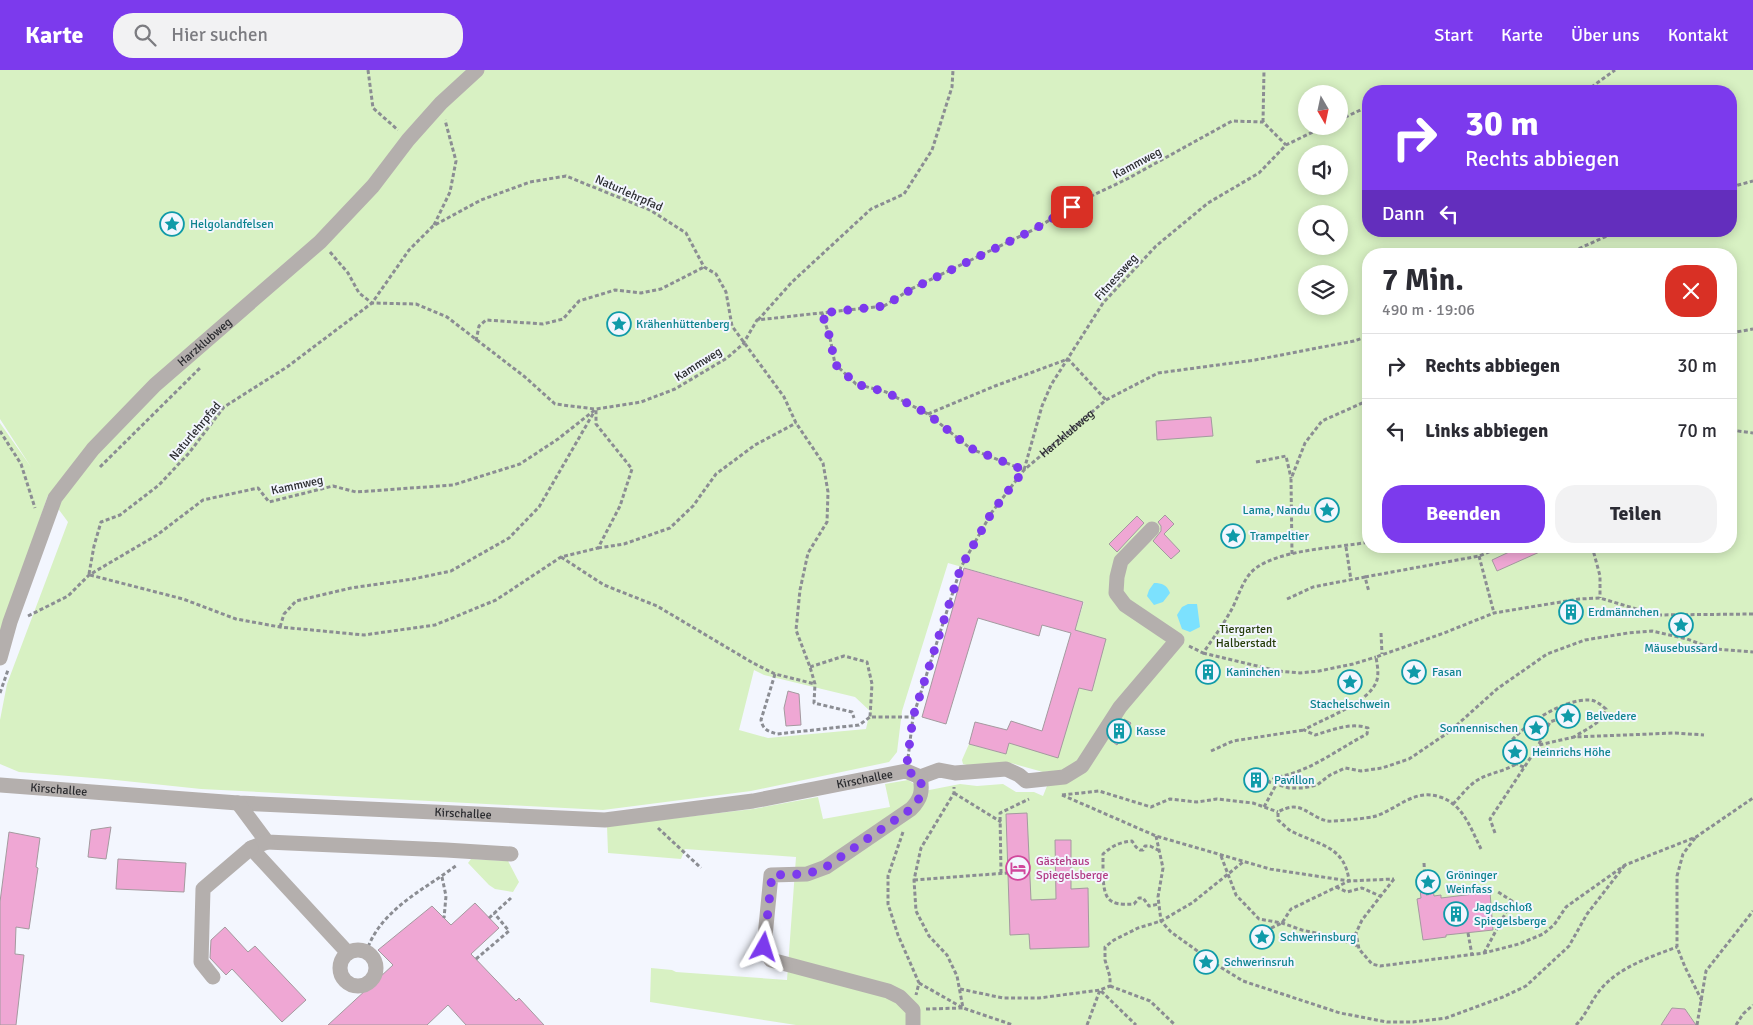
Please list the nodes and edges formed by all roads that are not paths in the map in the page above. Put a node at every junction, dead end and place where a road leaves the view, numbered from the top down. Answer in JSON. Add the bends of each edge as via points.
{"nodes":[{"id":1,"x":477,"y":70,"type":"edge"},
{"id":2,"x":1152,"y":529,"type":"dead end"},
{"id":3,"x":0,"y":658,"type":"edge"},
{"id":4,"x":913,"y":774,"type":"junction"},
{"id":5,"x":0,"y":784,"type":"edge"},
{"id":6,"x":238,"y":803,"type":"junction"},
{"id":7,"x":267,"y":842,"type":"junction"},
{"id":8,"x":251,"y":848,"type":"junction"},
{"id":9,"x":511,"y":854,"type":"dead end"},
{"id":10,"x":348,"y":953,"type":"junction"},
{"id":11,"x":213,"y":977,"type":"dead end"},
{"id":12,"x":913,"y":1017,"type":"edge"}],
"edges":[{"from":1,"to":3,"type":"street","name":"Harzklubweg","via":[[441,103],[320,242],[156,385],[94,449],[54,498]]},
{"from":2,"to":4,"type":"street","name":"Kirschallee","via":[[1121,561],[1116,593],[1125,605],[1177,640],[1120,707],[1082,766],[1064,777],[1026,781],[1006,769],[955,773],[939,770]]},
{"from":4,"to":6,"type":"street","name":"Kirschallee","via":[[753,801],[605,820]]},
{"from":4,"to":12,"type":"street","via":[[922,794],[911,809],[826,867],[807,874],[772,875],[764,947],[771,960],[888,991],[900,997]]},
{"from":5,"to":6,"type":"street","name":"Kirschallee"},
{"from":6,"to":7,"type":"street"},
{"from":7,"to":8,"type":"street"},
{"from":7,"to":9,"type":"street"},
{"from":8,"to":10,"type":"street"},
{"from":8,"to":11,"type":"street","via":[[203,889],[201,962]]},
{"from":10,"to":10,"type":"street","via":[[366,953],[374,962],[375,978],[361,986],[344,980],[340,963]]}]}
